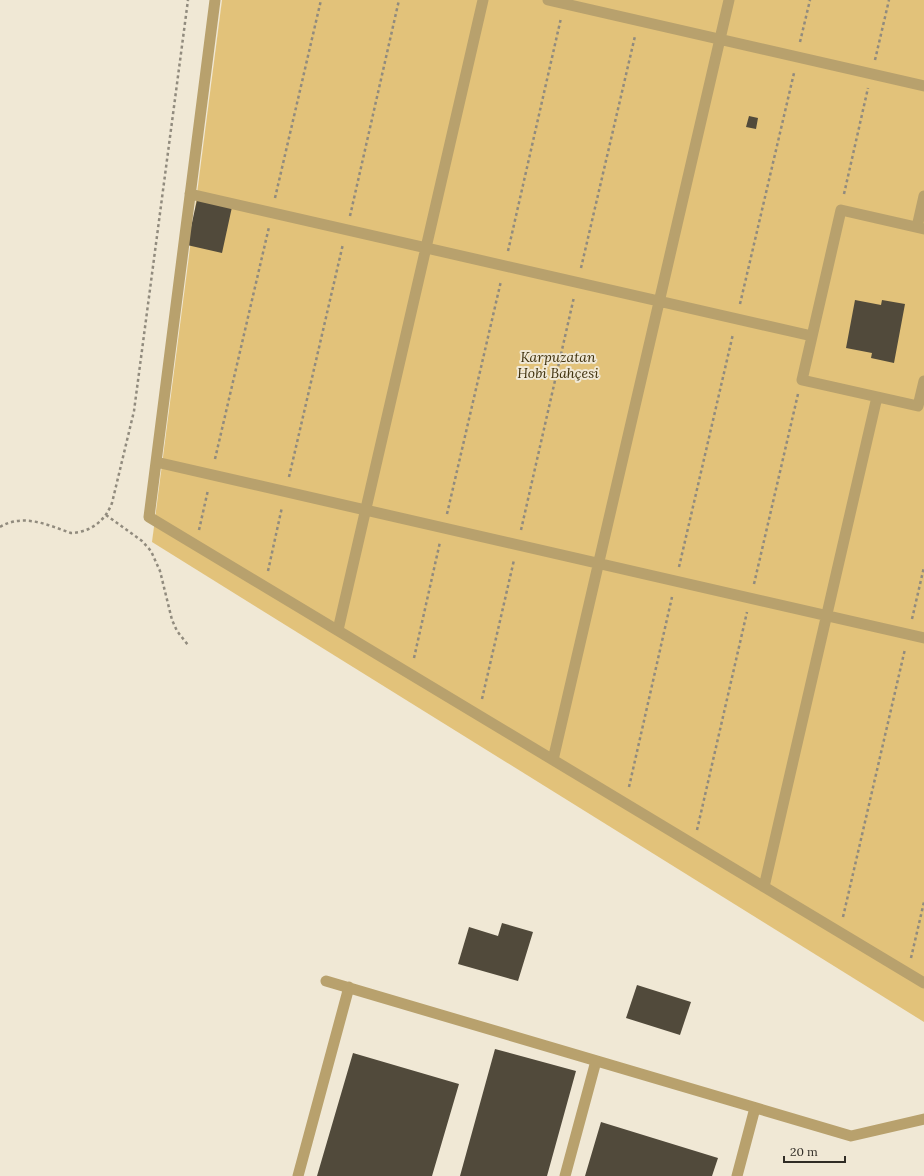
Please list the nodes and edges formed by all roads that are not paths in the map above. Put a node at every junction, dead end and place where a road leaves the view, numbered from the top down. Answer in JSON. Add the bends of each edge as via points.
{"nodes":[{"id":1,"x":215,"y":0,"type":"edge"},
{"id":2,"x":483,"y":0,"type":"edge"},
{"id":3,"x":548,"y":0,"type":"edge"},
{"id":4,"x":729,"y":0,"type":"edge"},
{"id":5,"x":720,"y":39,"type":"junction"},
{"id":6,"x":924,"y":86,"type":"edge"},
{"id":7,"x":190,"y":194,"type":"junction"},
{"id":8,"x":924,"y":196,"type":"edge"},
{"id":9,"x":920,"y":228,"type":"edge"},
{"id":10,"x":426,"y":248,"type":"junction"},
{"id":11,"x":659,"y":301,"type":"junction"},
{"id":12,"x":812,"y":336,"type":"junction"},
{"id":13,"x":924,"y":381,"type":"edge"},
{"id":14,"x":878,"y":397,"type":"junction"},
{"id":15,"x":156,"y":462,"type":"junction"},
{"id":16,"x":366,"y":510,"type":"junction"},
{"id":17,"x":599,"y":563,"type":"junction"},
{"id":18,"x":827,"y":615,"type":"junction"},
{"id":19,"x":338,"y":630,"type":"junction"},
{"id":20,"x":924,"y":638,"type":"edge"},
{"id":21,"x":553,"y":760,"type":"junction"},
{"id":22,"x":764,"y":887,"type":"junction"},
{"id":23,"x":326,"y":981,"type":"dead end"},
{"id":24,"x":924,"y":983,"type":"edge"},
{"id":25,"x":349,"y":988,"type":"junction"},
{"id":26,"x":596,"y":1061,"type":"junction"},
{"id":27,"x":755,"y":1108,"type":"junction"},
{"id":28,"x":924,"y":1119,"type":"edge"},
{"id":29,"x":298,"y":1176,"type":"edge"},
{"id":30,"x":565,"y":1176,"type":"edge"},
{"id":31,"x":736,"y":1176,"type":"edge"}],
"edges":[{"from":1,"to":7,"type":"street"},
{"from":2,"to":10,"type":"street"},
{"from":3,"to":5,"type":"street"},
{"from":4,"to":5,"type":"street"},
{"from":5,"to":6,"type":"street"},
{"from":5,"to":11,"type":"street"},
{"from":7,"to":10,"type":"street"},
{"from":7,"to":15,"type":"street"},
{"from":8,"to":9,"type":"street"},
{"from":9,"to":12,"type":"street","via":[[841,210]]},
{"from":10,"to":11,"type":"street"},
{"from":10,"to":16,"type":"street"},
{"from":11,"to":12,"type":"street"},
{"from":11,"to":17,"type":"street"},
{"from":12,"to":14,"type":"street","via":[[802,380]]},
{"from":13,"to":14,"type":"street","via":[[918,406]]},
{"from":14,"to":18,"type":"street"},
{"from":15,"to":16,"type":"street"},
{"from":15,"to":19,"type":"street","via":[[149,517]]},
{"from":16,"to":17,"type":"street"},
{"from":16,"to":19,"type":"street"},
{"from":17,"to":18,"type":"street"},
{"from":17,"to":21,"type":"street"},
{"from":18,"to":20,"type":"street"},
{"from":18,"to":22,"type":"street"},
{"from":19,"to":21,"type":"street"},
{"from":21,"to":22,"type":"street"},
{"from":22,"to":24,"type":"street"},
{"from":23,"to":25,"type":"street"},
{"from":25,"to":26,"type":"street"},
{"from":25,"to":29,"type":"street"},
{"from":26,"to":27,"type":"street"},
{"from":26,"to":30,"type":"street"},
{"from":27,"to":28,"type":"street","via":[[851,1136]]},
{"from":27,"to":31,"type":"street"}]}
